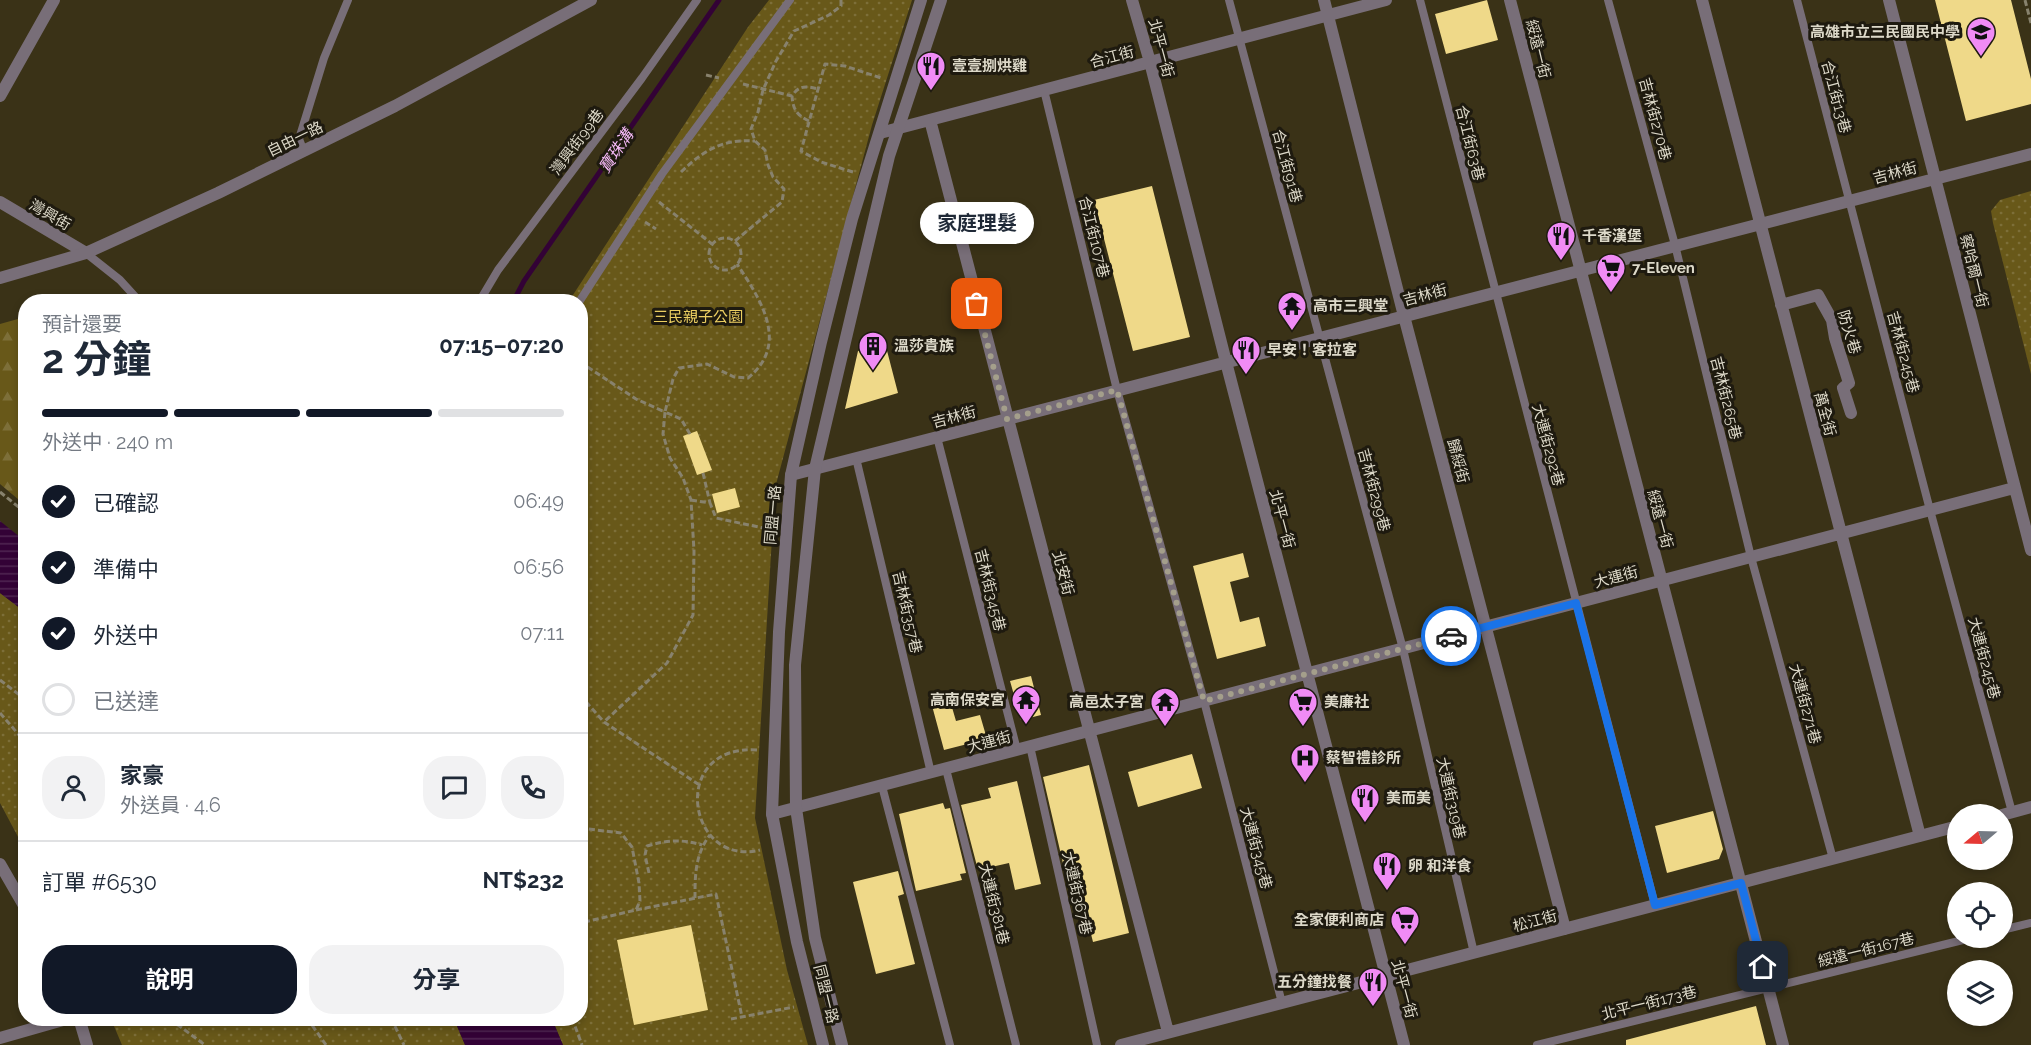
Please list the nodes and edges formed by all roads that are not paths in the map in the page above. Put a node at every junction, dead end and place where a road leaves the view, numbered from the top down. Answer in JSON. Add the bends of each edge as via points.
{"nodes":[{"id":1,"x":54,"y":0,"type":"edge"},
{"id":2,"x":348,"y":0,"type":"edge"},
{"id":3,"x":591,"y":0,"type":"edge"},
{"id":4,"x":697,"y":0,"type":"edge"},
{"id":5,"x":790,"y":0,"type":"edge"},
{"id":6,"x":921,"y":0,"type":"edge"},
{"id":7,"x":941,"y":0,"type":"edge"},
{"id":8,"x":1132,"y":0,"type":"edge"},
{"id":9,"x":1229,"y":0,"type":"edge"},
{"id":10,"x":1324,"y":0,"type":"edge"},
{"id":11,"x":1386,"y":0,"type":"edge"},
{"id":12,"x":1420,"y":0,"type":"edge"},
{"id":13,"x":1510,"y":0,"type":"edge"},
{"id":14,"x":1608,"y":0,"type":"edge"},
{"id":15,"x":1702,"y":0,"type":"edge"},
{"id":16,"x":1797,"y":0,"type":"edge"},
{"id":17,"x":1889,"y":0,"type":"edge"},
{"id":18,"x":1328,"y":15,"type":"junction"},
{"id":19,"x":1239,"y":39,"type":"junction"},
{"id":20,"x":1150,"y":62,"type":"junction"},
{"id":21,"x":1044,"y":90,"type":"junction"},
{"id":22,"x":0,"y":96,"type":"edge"},
{"id":23,"x":930,"y":120,"type":"junction"},
{"id":24,"x":897,"y":129,"type":"junction"},
{"id":25,"x":880,"y":133,"type":"junction"},
{"id":26,"x":304,"y":152,"type":"junction"},
{"id":27,"x":2031,"y":154,"type":"edge"},
{"id":28,"x":1934,"y":178,"type":"junction"},
{"id":29,"x":1849,"y":200,"type":"junction"},
{"id":30,"x":0,"y":202,"type":"edge"},
{"id":31,"x":1760,"y":224,"type":"junction"},
{"id":32,"x":1675,"y":245,"type":"junction"},
{"id":33,"x":86,"y":253,"type":"junction"},
{"id":34,"x":1579,"y":270,"type":"junction"},
{"id":35,"x":0,"y":278,"type":"edge"},
{"id":36,"x":1495,"y":292,"type":"junction"},
{"id":37,"x":133,"y":294,"type":"edge"},
{"id":38,"x":484,"y":294,"type":"edge"},
{"id":39,"x":584,"y":294,"type":"edge"},
{"id":40,"x":1781,"y":305,"type":"junction"},
{"id":41,"x":1404,"y":316,"type":"junction"},
{"id":42,"x":1319,"y":338,"type":"junction"},
{"id":43,"x":1226,"y":362,"type":"junction"},
{"id":44,"x":1117,"y":390,"type":"junction"},
{"id":45,"x":1851,"y":413,"type":"dead end"},
{"id":46,"x":1007,"y":419,"type":"junction"},
{"id":47,"x":937,"y":437,"type":"junction"},
{"id":48,"x":856,"y":458,"type":"junction"},
{"id":49,"x":815,"y":469,"type":"junction"},
{"id":50,"x":791,"y":475,"type":"junction"},
{"id":51,"x":2014,"y":488,"type":"junction"},
{"id":52,"x":1930,"y":510,"type":"junction"},
{"id":53,"x":1841,"y":534,"type":"junction"},
{"id":54,"x":2031,"y":550,"type":"edge"},
{"id":55,"x":1751,"y":557,"type":"junction"},
{"id":56,"x":1661,"y":581,"type":"junction"},
{"id":57,"x":1576,"y":603,"type":"junction"},
{"id":58,"x":1486,"y":627,"type":"junction"},
{"id":59,"x":1403,"y":649,"type":"junction"},
{"id":60,"x":1307,"y":674,"type":"junction"},
{"id":61,"x":1204,"y":701,"type":"junction"},
{"id":62,"x":1089,"y":731,"type":"junction"},
{"id":63,"x":1030,"y":746,"type":"junction"},
{"id":64,"x":1017,"y":750,"type":"junction"},
{"id":65,"x":946,"y":769,"type":"junction"},
{"id":66,"x":931,"y":772,"type":"junction"},
{"id":67,"x":882,"y":786,"type":"junction"},
{"id":68,"x":2005,"y":804,"type":"edge"},
{"id":69,"x":2031,"y":807,"type":"edge"},
{"id":70,"x":796,"y":808,"type":"junction"},
{"id":71,"x":2013,"y":812,"type":"edge"},
{"id":72,"x":772,"y":814,"type":"junction"},
{"id":73,"x":1947,"y":829,"type":"edge"},
{"id":74,"x":1920,"y":836,"type":"junction"},
{"id":75,"x":1833,"y":859,"type":"junction"},
{"id":76,"x":0,"y":864,"type":"edge"},
{"id":77,"x":1741,"y":883,"type":"junction"},
{"id":78,"x":18,"y":895,"type":"edge"},
{"id":79,"x":1655,"y":905,"type":"junction"},
{"id":80,"x":2031,"y":923,"type":"edge"},
{"id":81,"x":2013,"y":927,"type":"edge"},
{"id":82,"x":1565,"y":929,"type":"junction"},
{"id":83,"x":1947,"y":944,"type":"edge"},
{"id":84,"x":1474,"y":953,"type":"junction"},
{"id":85,"x":1385,"y":976,"type":"junction"},
{"id":86,"x":1768,"y":988,"type":"junction"},
{"id":87,"x":1282,"y":1003,"type":"junction"},
{"id":88,"x":42,"y":1026,"type":"edge"},
{"id":89,"x":81,"y":1026,"type":"edge"},
{"id":90,"x":1168,"y":1032,"type":"junction"},
{"id":91,"x":0,"y":1038,"type":"edge"},
{"id":92,"x":87,"y":1045,"type":"edge"},
{"id":93,"x":822,"y":1045,"type":"edge"},
{"id":94,"x":842,"y":1045,"type":"edge"},
{"id":95,"x":950,"y":1045,"type":"edge"},
{"id":96,"x":1016,"y":1045,"type":"edge"},
{"id":97,"x":1097,"y":1045,"type":"edge"},
{"id":98,"x":1121,"y":1045,"type":"edge"},
{"id":99,"x":1404,"y":1045,"type":"edge"},
{"id":100,"x":1537,"y":1045,"type":"edge"},
{"id":101,"x":1783,"y":1045,"type":"edge"}],
"edges":[{"from":1,"to":22,"type":"street"},
{"from":2,"to":26,"type":"lane","via":[[324,58],[299,139]]},
{"from":3,"to":26,"type":"street","name":"自由一路"},
{"from":4,"to":38,"type":"lane","name":"灣興街99巷"},
{"from":5,"to":39,"type":"lane","via":[[662,174]]},
{"from":6,"to":25,"type":"street","name":"同盟一路"},
{"from":7,"to":24,"type":"street","name":"同盟一路"},
{"from":8,"to":20,"type":"street","name":"北平一街"},
{"from":9,"to":19,"type":"lane","name":"合江街91巷"},
{"from":10,"to":18,"type":"street","name":"歸綏街"},
{"from":11,"to":18,"type":"street","name":"合江街"},
{"from":12,"to":36,"type":"lane","name":"合江街63巷"},
{"from":13,"to":34,"type":"street","name":"綏遠一街"},
{"from":14,"to":32,"type":"lane","name":"吉林街270巷"},
{"from":15,"to":31,"type":"street","name":"萬全街"},
{"from":16,"to":29,"type":"lane","name":"合江街13巷"},
{"from":17,"to":28,"type":"street","name":"察哈爾一街"},
{"from":18,"to":19,"type":"street","name":"合江街"},
{"from":18,"to":41,"type":"street","name":"歸綏街"},
{"from":19,"to":20,"type":"street","name":"合江街"},
{"from":19,"to":42,"type":"lane","name":"合江街91巷"},
{"from":20,"to":21,"type":"street","name":"合江街"},
{"from":20,"to":43,"type":"street","name":"北平一街"},
{"from":21,"to":23,"type":"street","name":"合江街"},
{"from":21,"to":44,"type":"lane","name":"合江街107巷"},
{"from":23,"to":24,"type":"street","name":"合江街"},
{"from":23,"to":46,"type":"street","name":"北安街"},
{"from":24,"to":25,"type":"street","name":"合江街"},
{"from":24,"to":49,"type":"street","name":"同盟一路"},
{"from":25,"to":50,"type":"street","name":"同盟一路","via":[[852,219]]},
{"from":26,"to":33,"type":"street","name":"自由一路"},
{"from":27,"to":28,"type":"street","name":"吉林街"},
{"from":28,"to":29,"type":"street","name":"吉林街"},
{"from":28,"to":51,"type":"street","name":"察哈爾一街"},
{"from":29,"to":31,"type":"street","name":"吉林街"},
{"from":29,"to":52,"type":"lane","name":"吉林街245巷"},
{"from":30,"to":33,"type":"street","name":"灣興街"},
{"from":31,"to":32,"type":"street","name":"吉林街"},
{"from":31,"to":40,"type":"street","name":"萬全街"},
{"from":32,"to":34,"type":"street","name":"吉林街"},
{"from":32,"to":55,"type":"lane","name":"吉林街265巷"},
{"from":33,"to":35,"type":"street","name":"自由一路"},
{"from":33,"to":37,"type":"lane"},
{"from":34,"to":36,"type":"street","name":"吉林街"},
{"from":34,"to":56,"type":"street","name":"綏遠一街"},
{"from":36,"to":41,"type":"street","name":"吉林街"},
{"from":36,"to":57,"type":"lane","name":"大連街292巷"},
{"from":40,"to":45,"type":"street","name":"防火巷","via":[[1818,295],[1832,320],[1850,383],[1843,388]]},
{"from":40,"to":53,"type":"street","name":"萬全街"},
{"from":41,"to":42,"type":"street","name":"吉林街"},
{"from":41,"to":58,"type":"street","name":"歸綏街"},
{"from":42,"to":43,"type":"street","name":"吉林街"},
{"from":42,"to":59,"type":"lane","name":"吉林街299巷"},
{"from":43,"to":44,"type":"street","name":"吉林街"},
{"from":43,"to":60,"type":"street","name":"北平一街"},
{"from":44,"to":46,"type":"street","name":"吉林街"},
{"from":44,"to":61,"type":"lane","name":"合江街107巷"},
{"from":46,"to":47,"type":"street","name":"吉林街"},
{"from":46,"to":62,"type":"street","name":"北安街"},
{"from":47,"to":48,"type":"street","name":"吉林街"},
{"from":47,"to":64,"type":"lane","name":"吉林街345巷"},
{"from":48,"to":49,"type":"street","name":"吉林街"},
{"from":48,"to":66,"type":"lane","name":"吉林街357巷"},
{"from":49,"to":50,"type":"street","name":"吉林街"},
{"from":49,"to":70,"type":"street","name":"同盟一路","via":[[795,665]]},
{"from":50,"to":72,"type":"street","name":"同盟一路","via":[[779,632]]},
{"from":51,"to":52,"type":"street","name":"大連街"},
{"from":51,"to":54,"type":"street","name":"察哈爾一街"},
{"from":52,"to":53,"type":"street","name":"大連街"},
{"from":52,"to":68,"type":"lane","name":"大連街245巷"},
{"from":53,"to":55,"type":"street","name":"大連街"},
{"from":53,"to":74,"type":"street","name":"萬全街"},
{"from":55,"to":56,"type":"street","name":"大連街"},
{"from":55,"to":75,"type":"lane","name":"大連街271巷"},
{"from":56,"to":57,"type":"street","name":"大連街"},
{"from":56,"to":77,"type":"street","name":"綏遠一街"},
{"from":57,"to":58,"type":"street","name":"大連街"},
{"from":57,"to":79,"type":"lane","name":"大連街292巷"},
{"from":58,"to":59,"type":"street","name":"大連街"},
{"from":58,"to":82,"type":"street","name":"歸綏街"},
{"from":59,"to":60,"type":"street","name":"大連街"},
{"from":59,"to":84,"type":"lane","name":"大連街319巷"},
{"from":60,"to":61,"type":"street","name":"大連街"},
{"from":60,"to":85,"type":"street","name":"北平一街"},
{"from":61,"to":62,"type":"street","name":"大連街"},
{"from":61,"to":87,"type":"lane","name":"大連街345巷"},
{"from":62,"to":63,"type":"street","name":"大連街"},
{"from":62,"to":90,"type":"street","name":"北安街"},
{"from":63,"to":64,"type":"street","name":"大連街"},
{"from":63,"to":97,"type":"lane","name":"大連街367巷"},
{"from":64,"to":65,"type":"street","name":"大連街"},
{"from":65,"to":66,"type":"street","name":"大連街"},
{"from":65,"to":96,"type":"lane","name":"大連街381巷"},
{"from":66,"to":67,"type":"street","name":"大連街"},
{"from":67,"to":70,"type":"street","name":"大連街"},
{"from":67,"to":95,"type":"lane"},
{"from":69,"to":71,"type":"street"},
{"from":70,"to":72,"type":"street","name":"大連街"},
{"from":70,"to":94,"type":"street","name":"同盟一路","via":[[815,938]]},
{"from":72,"to":93,"type":"street","name":"同盟一路"},
{"from":73,"to":74,"type":"street","name":"松江街"},
{"from":74,"to":75,"type":"street","name":"松江街"},
{"from":75,"to":77,"type":"street","name":"松江街"},
{"from":76,"to":78,"type":"street"},
{"from":77,"to":79,"type":"street","name":"松江街"},
{"from":77,"to":86,"type":"street","name":"綏遠一街"},
{"from":79,"to":82,"type":"street","name":"松江街"},
{"from":80,"to":81,"type":"lane"},
{"from":82,"to":84,"type":"street","name":"松江街"},
{"from":83,"to":86,"type":"lane","name":"綏遠一街167巷"},
{"from":84,"to":85,"type":"street","name":"松江街"},
{"from":85,"to":87,"type":"street","name":"松江街"},
{"from":85,"to":99,"type":"street","name":"北平一街"},
{"from":86,"to":100,"type":"lane","name":"北平一街173巷"},
{"from":86,"to":101,"type":"street","name":"綏遠一街"},
{"from":87,"to":90,"type":"street","name":"松江街"},
{"from":88,"to":91,"type":"street"},
{"from":89,"to":92,"type":"street"},
{"from":90,"to":98,"type":"street","name":"松江街"}]}
